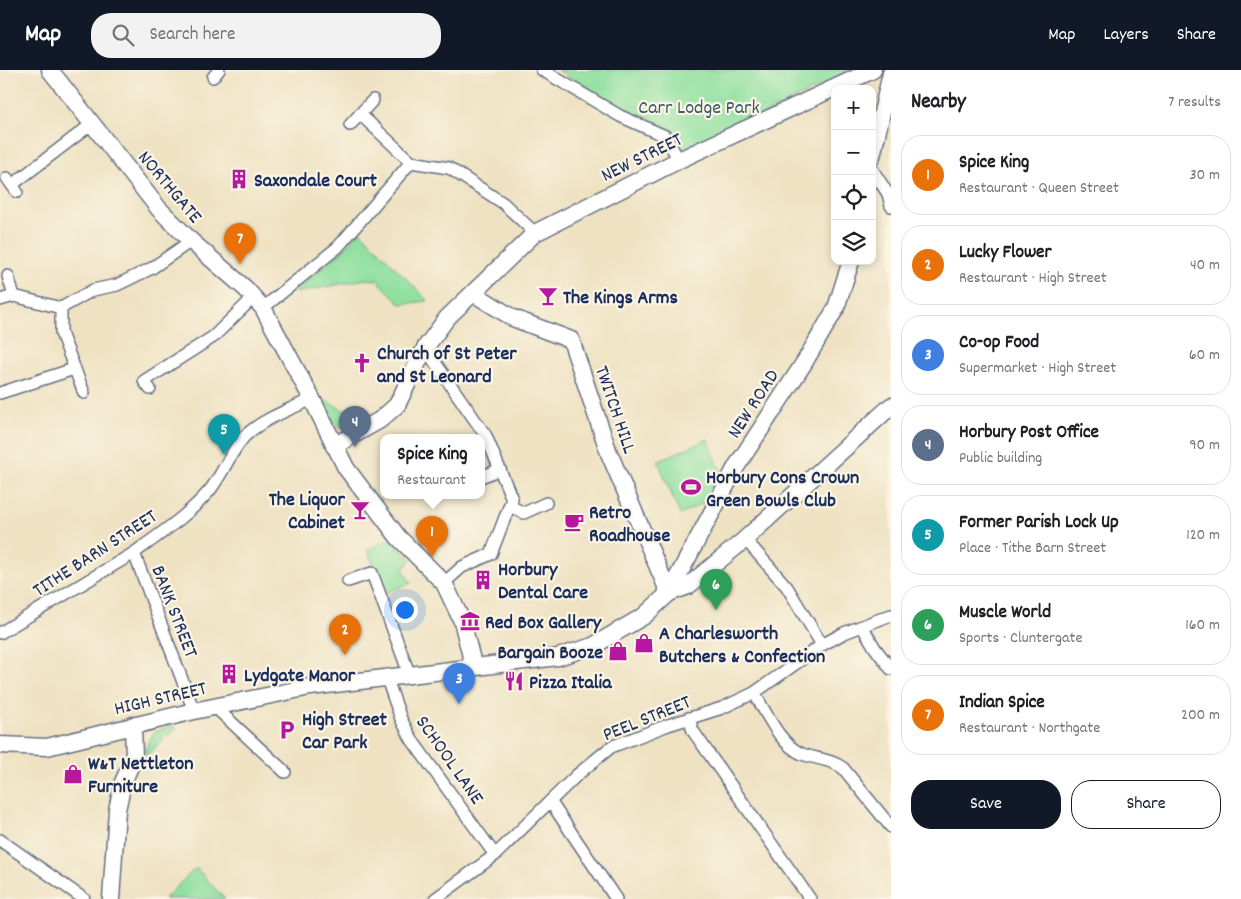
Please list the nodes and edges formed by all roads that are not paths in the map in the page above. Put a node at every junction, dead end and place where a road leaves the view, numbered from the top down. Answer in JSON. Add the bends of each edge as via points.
{"nodes":[{"id":1,"x":50,"y":70,"type":"edge"},
{"id":2,"x":542,"y":70,"type":"edge"},
{"id":3,"x":873,"y":70,"type":"edge"},
{"id":4,"x":891,"y":73,"type":"edge"},
{"id":5,"x":373,"y":100,"type":"dead end"},
{"id":6,"x":360,"y":114,"type":"junction"},
{"id":7,"x":93,"y":123,"type":"junction"},
{"id":8,"x":350,"y":125,"type":"dead end"},
{"id":9,"x":876,"y":139,"type":"edge"},
{"id":10,"x":679,"y":160,"type":"junction"},
{"id":11,"x":411,"y":162,"type":"junction"},
{"id":12,"x":876,"y":175,"type":"edge"},
{"id":13,"x":12,"y":185,"type":"dead end"},
{"id":14,"x":891,"y":206,"type":"edge"},
{"id":15,"x":535,"y":233,"type":"junction"},
{"id":16,"x":191,"y":241,"type":"junction"},
{"id":17,"x":850,"y":265,"type":"edge"},
{"id":18,"x":8,"y":276,"type":"dead end"},
{"id":19,"x":473,"y":293,"type":"junction"},
{"id":20,"x":14,"y":296,"type":"junction"},
{"id":21,"x":0,"y":300,"type":"edge"},
{"id":22,"x":258,"y":302,"type":"junction"},
{"id":23,"x":61,"y":308,"type":"junction"},
{"id":24,"x":425,"y":348,"type":"junction"},
{"id":25,"x":74,"y":369,"type":"junction"},
{"id":26,"x":150,"y":389,"type":"dead end"},
{"id":27,"x":84,"y":392,"type":"dead end"},
{"id":28,"x":0,"y":393,"type":"edge"},
{"id":29,"x":312,"y":399,"type":"junction"},
{"id":30,"x":891,"y":406,"type":"edge"},
{"id":31,"x":485,"y":434,"type":"edge"},
{"id":32,"x":485,"y":435,"type":"edge"},
{"id":33,"x":334,"y":446,"type":"junction"},
{"id":34,"x":500,"y":469,"type":"junction"},
{"id":35,"x":485,"y":475,"type":"edge"},
{"id":36,"x":546,"y":503,"type":"dead end"},
{"id":37,"x":510,"y":506,"type":"junction"},
{"id":38,"x":745,"y":539,"type":"junction"},
{"id":39,"x":134,"y":553,"type":"junction"},
{"id":40,"x":348,"y":581,"type":"dead end"},
{"id":41,"x":444,"y":582,"type":"junction"},
{"id":42,"x":670,"y":593,"type":"junction"},
{"id":43,"x":891,"y":615,"type":"edge"},
{"id":44,"x":862,"y":626,"type":"junction"},
{"id":45,"x":0,"y":633,"type":"edge"},
{"id":46,"x":822,"y":644,"type":"junction"},
{"id":47,"x":474,"y":668,"type":"junction"},
{"id":48,"x":891,"y":669,"type":"edge"},
{"id":49,"x":410,"y":676,"type":"junction"},
{"id":50,"x":387,"y":679,"type":"junction"},
{"id":51,"x":754,"y":692,"type":"junction"},
{"id":52,"x":215,"y":706,"type":"junction"},
{"id":53,"x":194,"y":711,"type":"junction"},
{"id":54,"x":689,"y":718,"type":"junction"},
{"id":55,"x":133,"y":724,"type":"junction"},
{"id":56,"x":0,"y":745,"type":"edge"},
{"id":57,"x":285,"y":772,"type":"dead end"},
{"id":58,"x":550,"y":801,"type":"junction"},
{"id":59,"x":891,"y":828,"type":"edge"},
{"id":60,"x":0,"y":840,"type":"edge"},
{"id":61,"x":495,"y":855,"type":"junction"},
{"id":62,"x":441,"y":897,"type":"edge"},
{"id":63,"x":84,"y":899,"type":"edge"},
{"id":64,"x":111,"y":899,"type":"edge"},
{"id":65,"x":616,"y":899,"type":"edge"},
{"id":66,"x":810,"y":899,"type":"edge"}],
"edges":[{"from":1,"to":7,"type":"street","name":"NORTHGATE"},
{"from":2,"to":10,"type":"street","via":[[620,116],[665,136]]},
{"from":3,"to":10,"type":"street","name":"NEW STREET"},
{"from":4,"to":9,"type":"street"},
{"from":5,"to":6,"type":"street"},
{"from":6,"to":8,"type":"street"},
{"from":6,"to":11,"type":"street"},
{"from":7,"to":13,"type":"street"},
{"from":7,"to":16,"type":"street","name":"NORTHGATE","via":[[159,209]]},
{"from":10,"to":15,"type":"street","name":"NEW STREET"},
{"from":11,"to":15,"type":"street","via":[[448,168],[503,203]]},
{"from":11,"to":22,"type":"street","via":[[338,247]]},
{"from":12,"to":14,"type":"street","via":[[888,194]]},
{"from":15,"to":19,"type":"street","name":"NEW STREET"},
{"from":16,"to":22,"type":"street","name":"NORTHGATE"},
{"from":16,"to":23,"type":"street","via":[[152,268],[117,285],[93,290]]},
{"from":17,"to":42,"type":"street","name":"NEW ROAD","via":[[836,308],[736,467]]},
{"from":18,"to":20,"type":"street"},
{"from":19,"to":24,"type":"street","name":"NEW STREET","via":[[447,318]]},
{"from":19,"to":42,"type":"street","name":"TWITCH HILL","via":[[513,318],[571,340],[608,453]]},
{"from":20,"to":21,"type":"street"},
{"from":20,"to":23,"type":"street"},
{"from":22,"to":26,"type":"street","via":[[213,337],[144,381]]},
{"from":22,"to":29,"type":"street","name":"NORTHGATE"},
{"from":23,"to":25,"type":"street","via":[[61,333]]},
{"from":24,"to":31,"type":"street"},
{"from":24,"to":33,"type":"street","name":"NEW STREET","via":[[398,405],[380,420]]},
{"from":25,"to":27,"type":"street"},
{"from":25,"to":28,"type":"street"},
{"from":29,"to":33,"type":"street","name":"NORTHGATE"},
{"from":29,"to":39,"type":"street","name":"TITHE BARN STREET","via":[[276,416],[244,437],[201,500]]},
{"from":30,"to":38,"type":"street"},
{"from":32,"to":34,"type":"street"},
{"from":33,"to":41,"type":"street","name":"NORTHGATE","via":[[392,531]]},
{"from":34,"to":35,"type":"street"},
{"from":34,"to":37,"type":"street","via":[[512,498]]},
{"from":36,"to":37,"type":"street","via":[[524,513]]},
{"from":37,"to":41,"type":"street","via":[[492,554],[462,567]]},
{"from":38,"to":42,"type":"street","via":[[688,586]]},
{"from":38,"to":46,"type":"street","via":[[787,587]]},
{"from":39,"to":45,"type":"street","name":"TITHE BARN STREET"},
{"from":39,"to":53,"type":"street","name":"BANK STREET"},
{"from":40,"to":49,"type":"street","via":[[372,573]]},
{"from":41,"to":47,"type":"street","via":[[462,621]]},
{"from":42,"to":47,"type":"street","name":"HIGH STREET","via":[[644,616],[585,649],[558,657]]},
{"from":43,"to":44,"type":"street","name":"PEEL STREET"},
{"from":44,"to":46,"type":"street","name":"PEEL STREET"},
{"from":44,"to":48,"type":"street"},
{"from":46,"to":51,"type":"street","name":"PEEL STREET"},
{"from":47,"to":49,"type":"street","name":"HIGH STREET"},
{"from":49,"to":50,"type":"street","name":"HIGH STREET"},
{"from":50,"to":52,"type":"street","name":"HIGH STREET","via":[[310,687]]},
{"from":50,"to":61,"type":"street","name":"SCHOOL LANE","via":[[412,740]]},
{"from":51,"to":54,"type":"street","name":"PEEL STREET","via":[[722,708]]},
{"from":51,"to":59,"type":"street","via":[[784,741],[794,750],[843,768]]},
{"from":52,"to":53,"type":"street","name":"HIGH STREET"},
{"from":52,"to":57,"type":"street"},
{"from":53,"to":55,"type":"street","name":"HIGH STREET"},
{"from":54,"to":58,"type":"street","name":"PEEL STREET","via":[[611,747]]},
{"from":54,"to":66,"type":"street","via":[[693,731],[740,789]]},
{"from":55,"to":56,"type":"street","name":"HIGH STREET","via":[[47,747]]},
{"from":55,"to":64,"type":"street","via":[[134,758],[123,782],[117,810]]},
{"from":58,"to":61,"type":"street","name":"PEEL STREET"},
{"from":58,"to":65,"type":"street"},
{"from":60,"to":63,"type":"street"},
{"from":61,"to":62,"type":"street","name":"PEEL STREET"}]}
